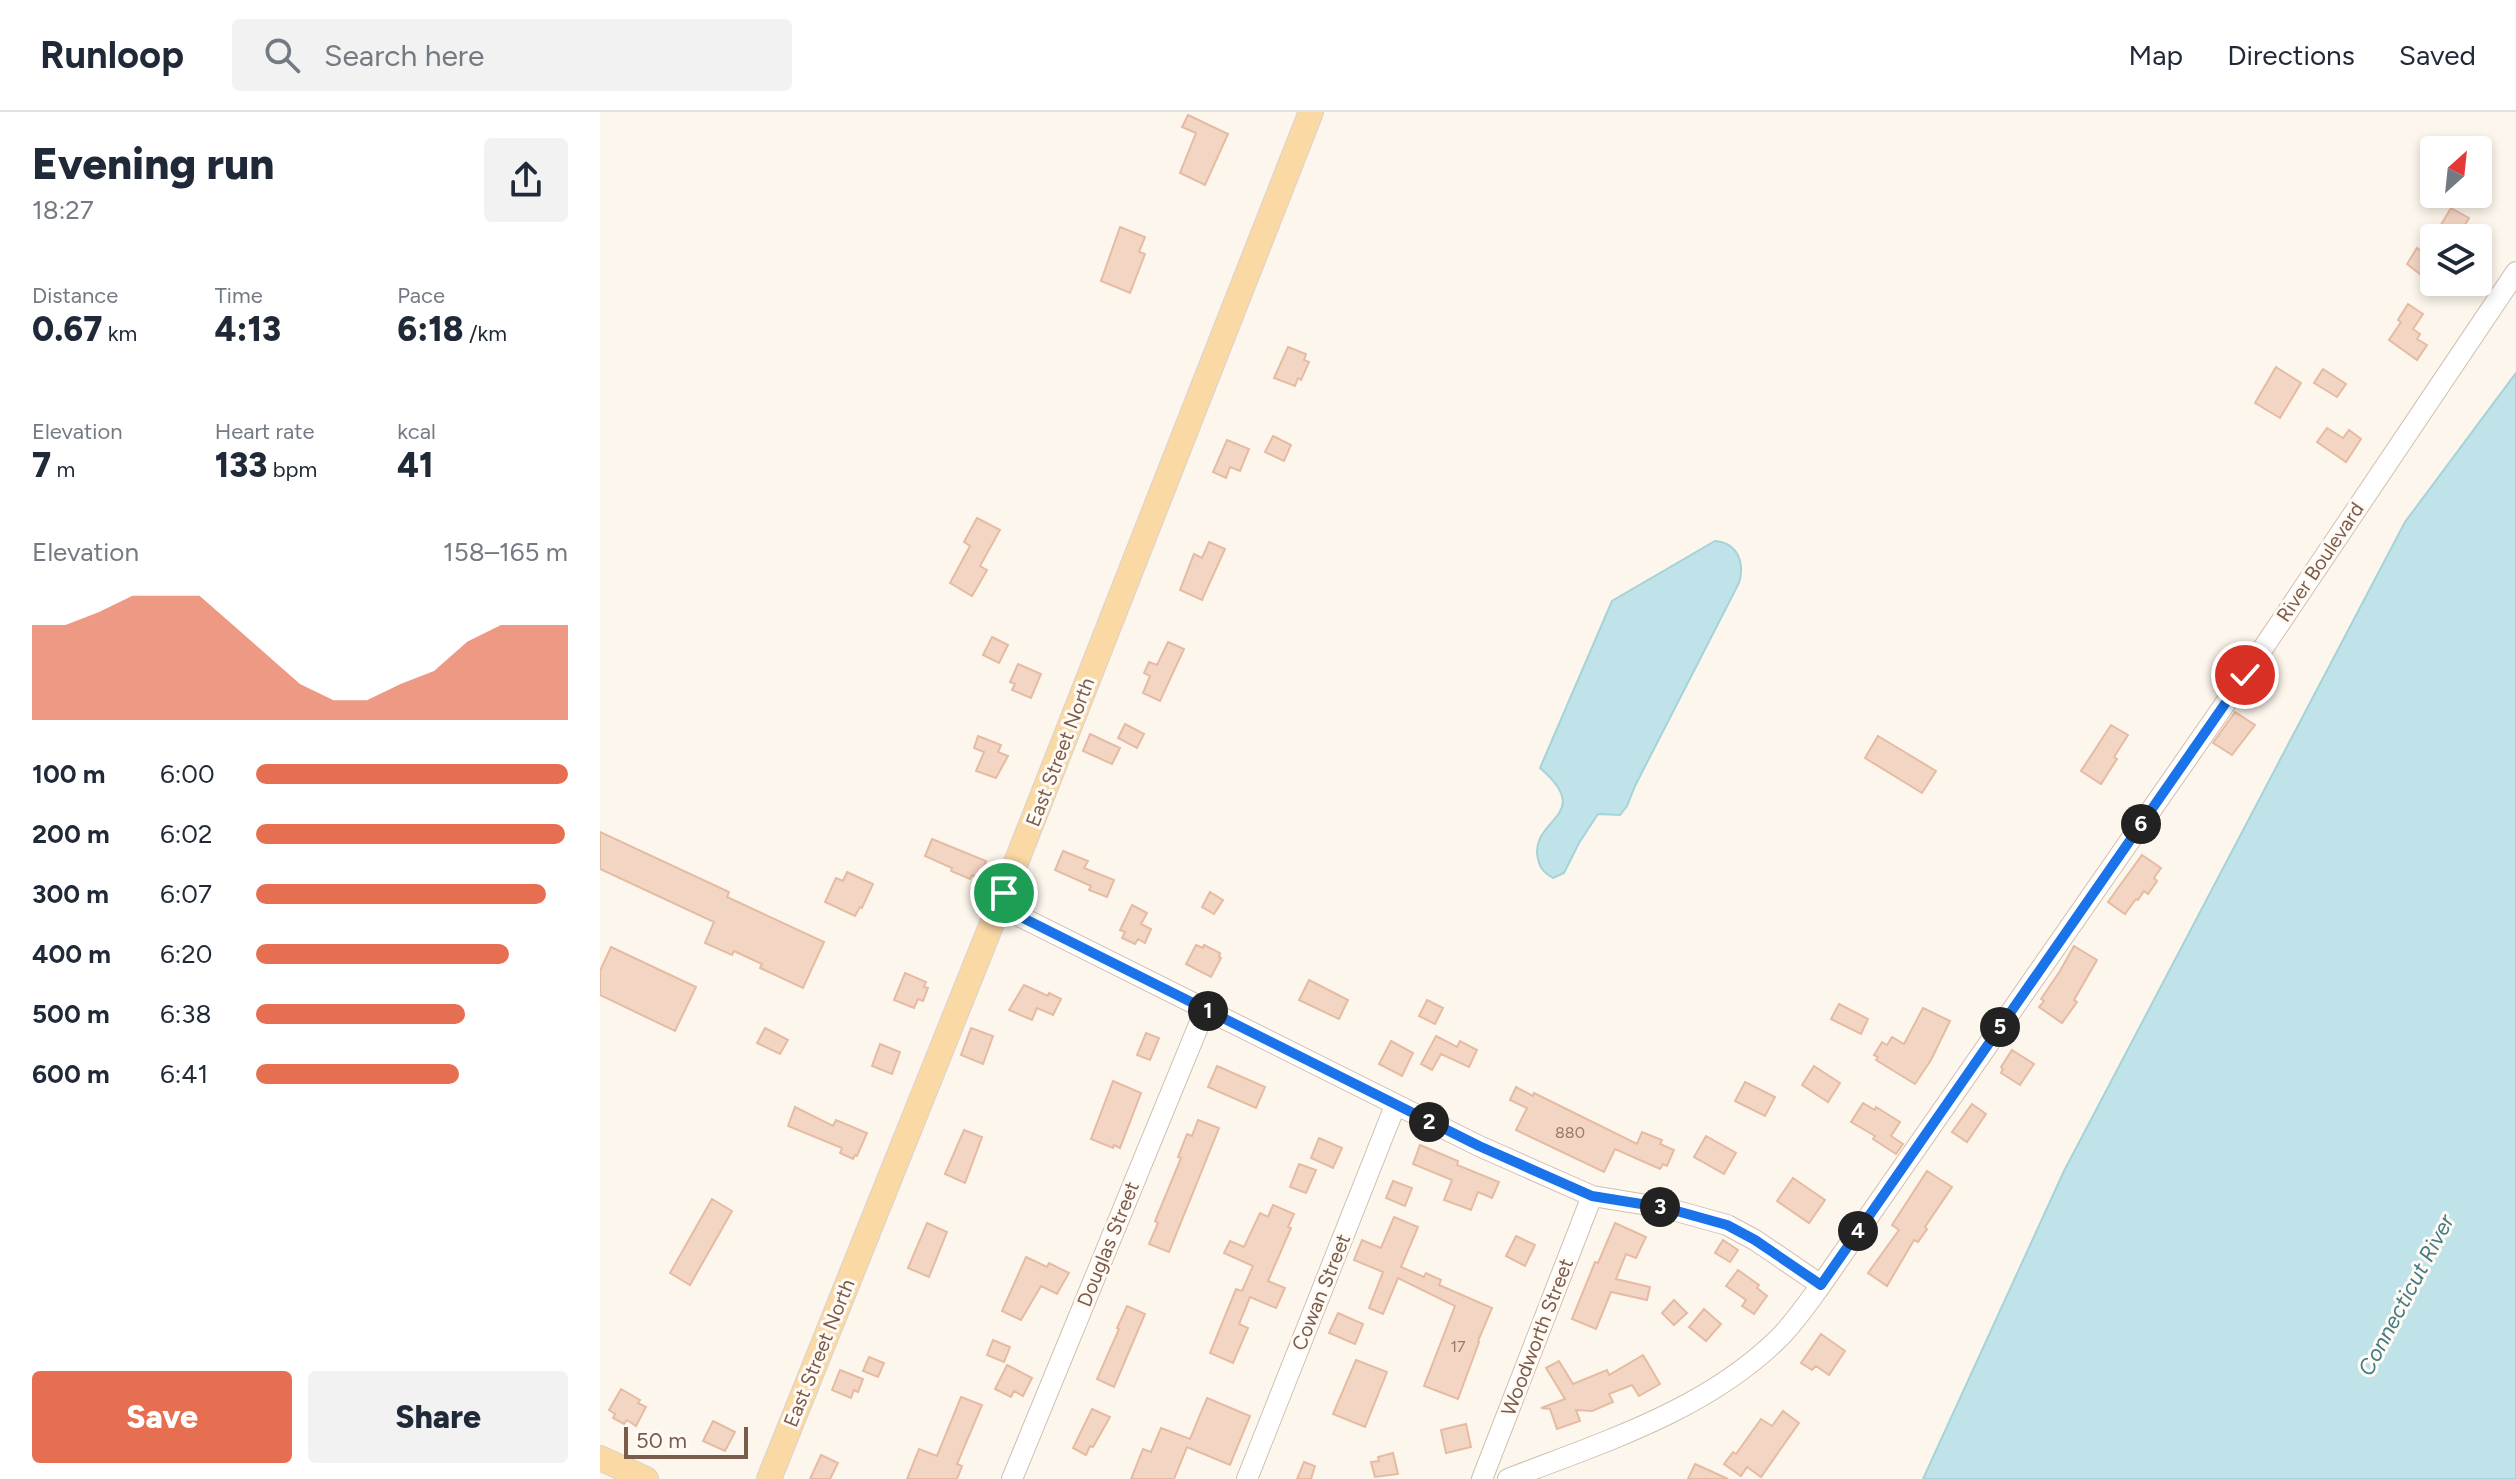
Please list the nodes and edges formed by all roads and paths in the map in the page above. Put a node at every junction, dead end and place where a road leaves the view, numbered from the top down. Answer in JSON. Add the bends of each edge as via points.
{"nodes":[{"id":1,"x":1311,"y":112,"type":"edge"},
{"id":2,"x":2516,"y":272,"type":"edge"},
{"id":3,"x":999,"y":906,"type":"junction"},
{"id":4,"x":1205,"y":1010,"type":"junction"},
{"id":5,"x":1395,"y":1106,"type":"junction"},
{"id":6,"x":1592,"y":1196,"type":"junction"},
{"id":7,"x":1821,"y":1285,"type":"junction"},
{"id":8,"x":600,"y":1458,"type":"edge"},
{"id":9,"x":646,"y":1479,"type":"edge"},
{"id":10,"x":769,"y":1479,"type":"edge"},
{"id":11,"x":1012,"y":1479,"type":"edge"},
{"id":12,"x":1247,"y":1479,"type":"edge"},
{"id":13,"x":1482,"y":1479,"type":"edge"},
{"id":14,"x":1508,"y":1479,"type":"edge"}],
"edges":[{"from":1,"to":3,"type":"main road","name":"East Street North"},
{"from":2,"to":7,"type":"street","name":"River Boulevard","via":[[2245,675]]},
{"from":3,"to":4,"type":"street"},
{"from":3,"to":10,"type":"main road","name":"East Street North"},
{"from":4,"to":5,"type":"street"},
{"from":4,"to":11,"type":"street","name":"Douglas Street"},
{"from":5,"to":6,"type":"street"},
{"from":5,"to":12,"type":"street","name":"Cowan Street"},
{"from":6,"to":7,"type":"street","via":[[1727,1225]]},
{"from":6,"to":13,"type":"street","name":"Woodworth Street"},
{"from":7,"to":14,"type":"street","name":"River Boulevard","via":[[1779,1337],[1729,1380],[1628,1432]]},
{"from":8,"to":9,"type":"main road"}]}
